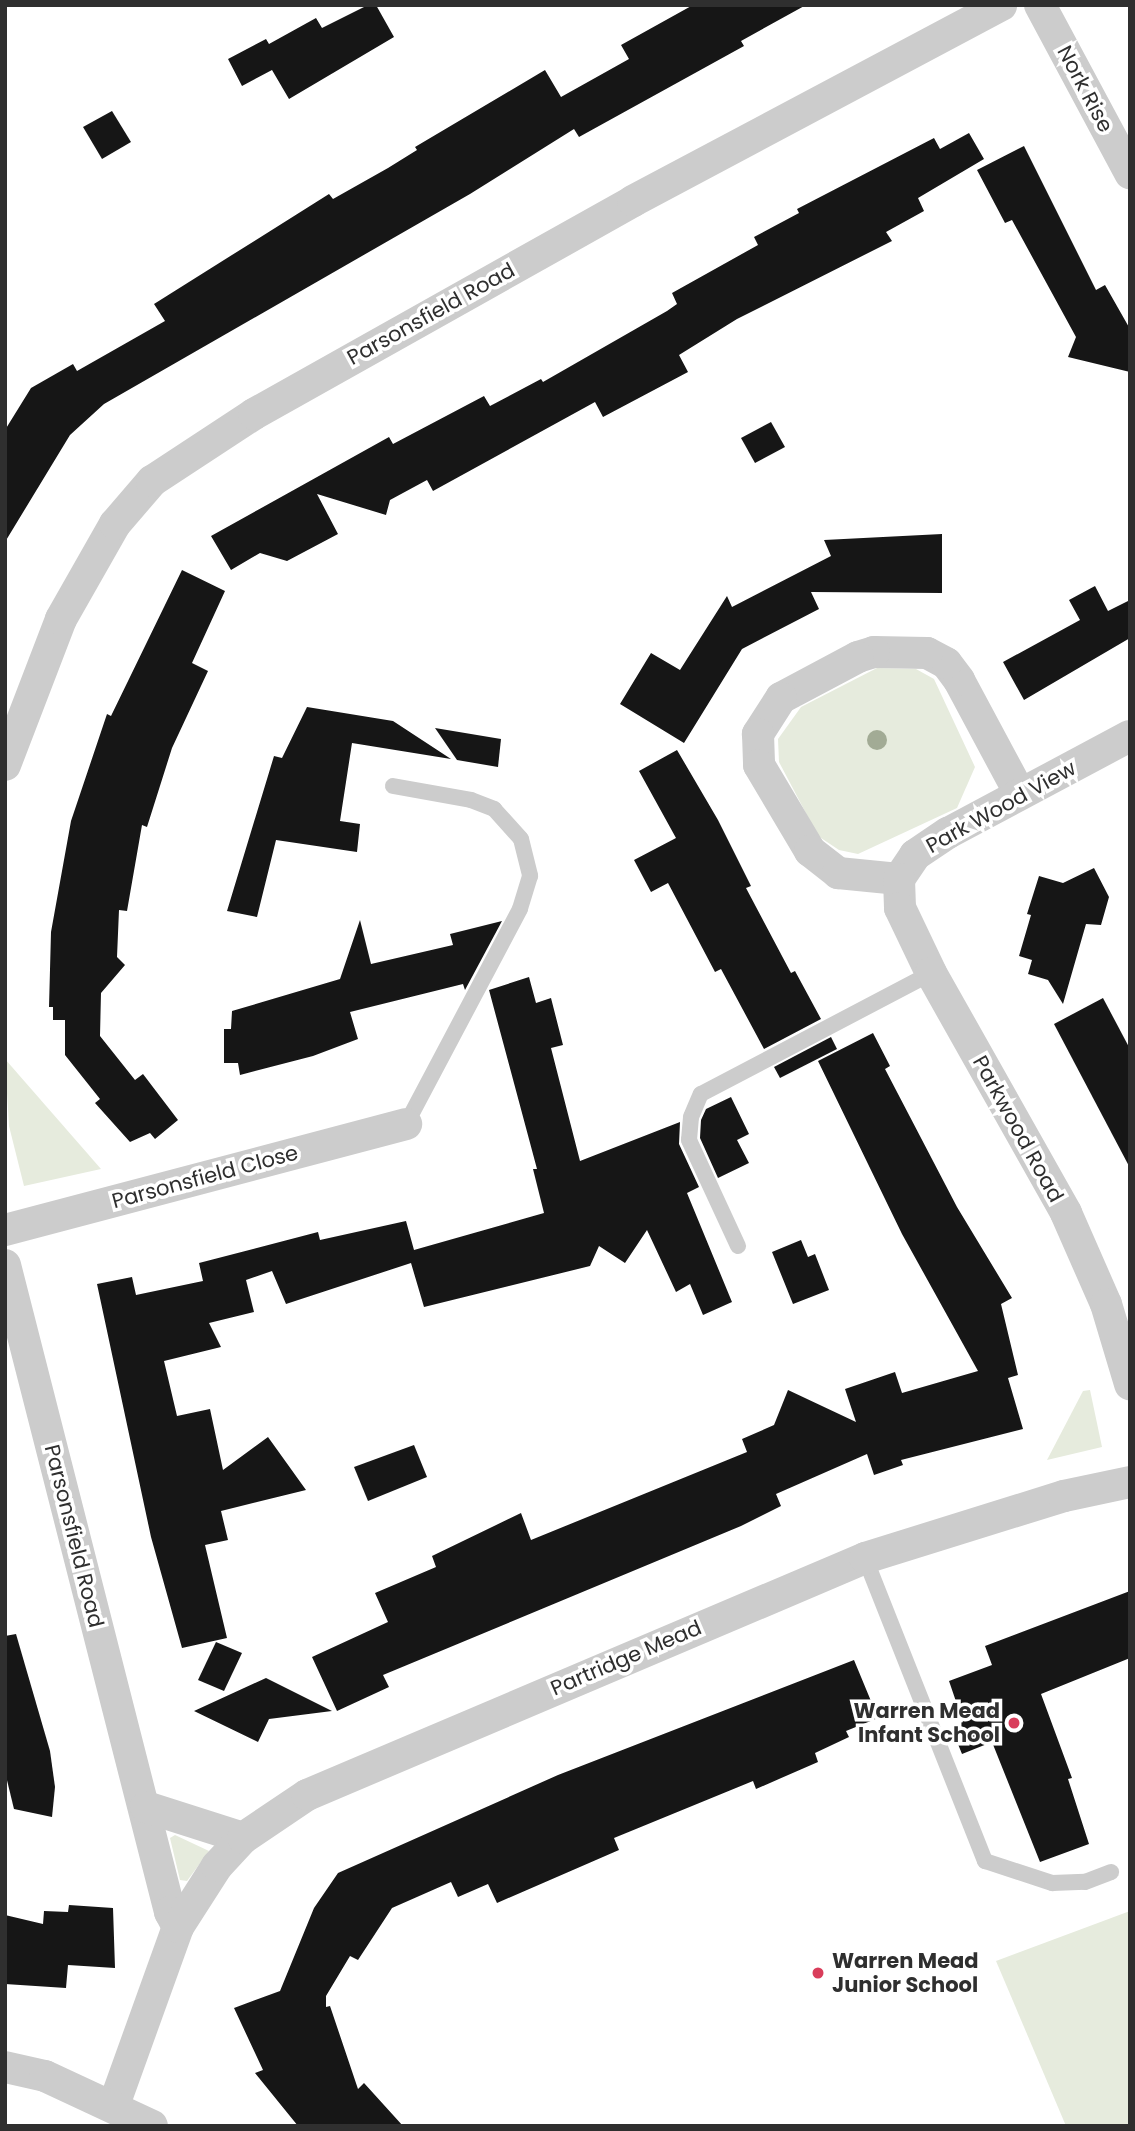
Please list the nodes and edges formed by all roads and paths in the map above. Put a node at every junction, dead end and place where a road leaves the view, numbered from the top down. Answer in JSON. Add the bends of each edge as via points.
{"nodes":[{"id":1,"x":1001,"y":5,"type":"edge"},
{"id":2,"x":1040,"y":5,"type":"edge"},
{"id":3,"x":1130,"y":173,"type":"edge"},
{"id":4,"x":1130,"y":736,"type":"edge"},
{"id":5,"x":5,"y":765,"type":"edge"},
{"id":6,"x":393,"y":786,"type":"dead end"},
{"id":7,"x":1020,"y":794,"type":"junction"},
{"id":8,"x":898,"y":879,"type":"junction"},
{"id":9,"x":931,"y":973,"type":"junction"},
{"id":10,"x":405,"y":1124,"type":"joint"},
{"id":11,"x":5,"y":1230,"type":"edge"},
{"id":12,"x":738,"y":1247,"type":"dead end"},
{"id":13,"x":5,"y":1265,"type":"edge"},
{"id":14,"x":1130,"y":1384,"type":"edge"},
{"id":15,"x":1130,"y":1482,"type":"edge"},
{"id":16,"x":865,"y":1558,"type":"junction"},
{"id":17,"x":146,"y":1807,"type":"junction"},
{"id":18,"x":243,"y":1838,"type":"junction"},
{"id":19,"x":1111,"y":1872,"type":"dead end"},
{"id":20,"x":178,"y":1927,"type":"junction"},
{"id":21,"x":5,"y":2067,"type":"edge"},
{"id":22,"x":114,"y":2105,"type":"junction"},
{"id":23,"x":152,"y":2126,"type":"edge"}],
"edges":[{"from":1,"to":5,"type":"street","name":"Parsonsfield Road","via":[[633,201],[265,407],[201,444],[152,481],[115,524],[61,619]]},
{"from":2,"to":3,"type":"street","name":"Nork Rise"},
{"from":4,"to":7,"type":"street","name":"Park Wood View"},
{"from":6,"to":10,"type":"lane","via":[[471,800],[494,810],[521,839],[530,876],[520,909]]},
{"from":7,"to":8,"type":"street","name":"Park Wood View","via":[[915,855]]},
{"from":7,"to":8,"type":"street","via":[[946,663],[927,653],[874,652],[781,698],[758,734],[759,765],[810,851],[838,873]]},
{"from":8,"to":9,"type":"street","name":"Parkwood Road","via":[[900,908]]},
{"from":9,"to":12,"type":"lane","via":[[701,1094],[691,1117],[689,1140]]},
{"from":9,"to":14,"type":"street","name":"Parkwood Road","via":[[1066,1213],[1106,1304]]},
{"from":10,"to":11,"type":"street","name":"Parsonsfield Close"},
{"from":13,"to":17,"type":"street","name":"Parsonsfield Road"},
{"from":15,"to":16,"type":"street","name":"Partridge Mead","via":[[1050,1500]]},
{"from":16,"to":18,"type":"street","name":"Partridge Mead","via":[[408,1749],[307,1795]]},
{"from":16,"to":19,"type":"lane","via":[[985,1861],[1052,1883],[1085,1882]]},
{"from":17,"to":18,"type":"street"},
{"from":17,"to":20,"type":"street","name":"Parsonsfield Road","via":[[170,1912]]},
{"from":18,"to":20,"type":"street","name":"Partridge Mead","via":[[217,1866]]},
{"from":20,"to":22,"type":"street"},
{"from":21,"to":22,"type":"street","via":[[45,2076]]},
{"from":22,"to":23,"type":"street"}]}
